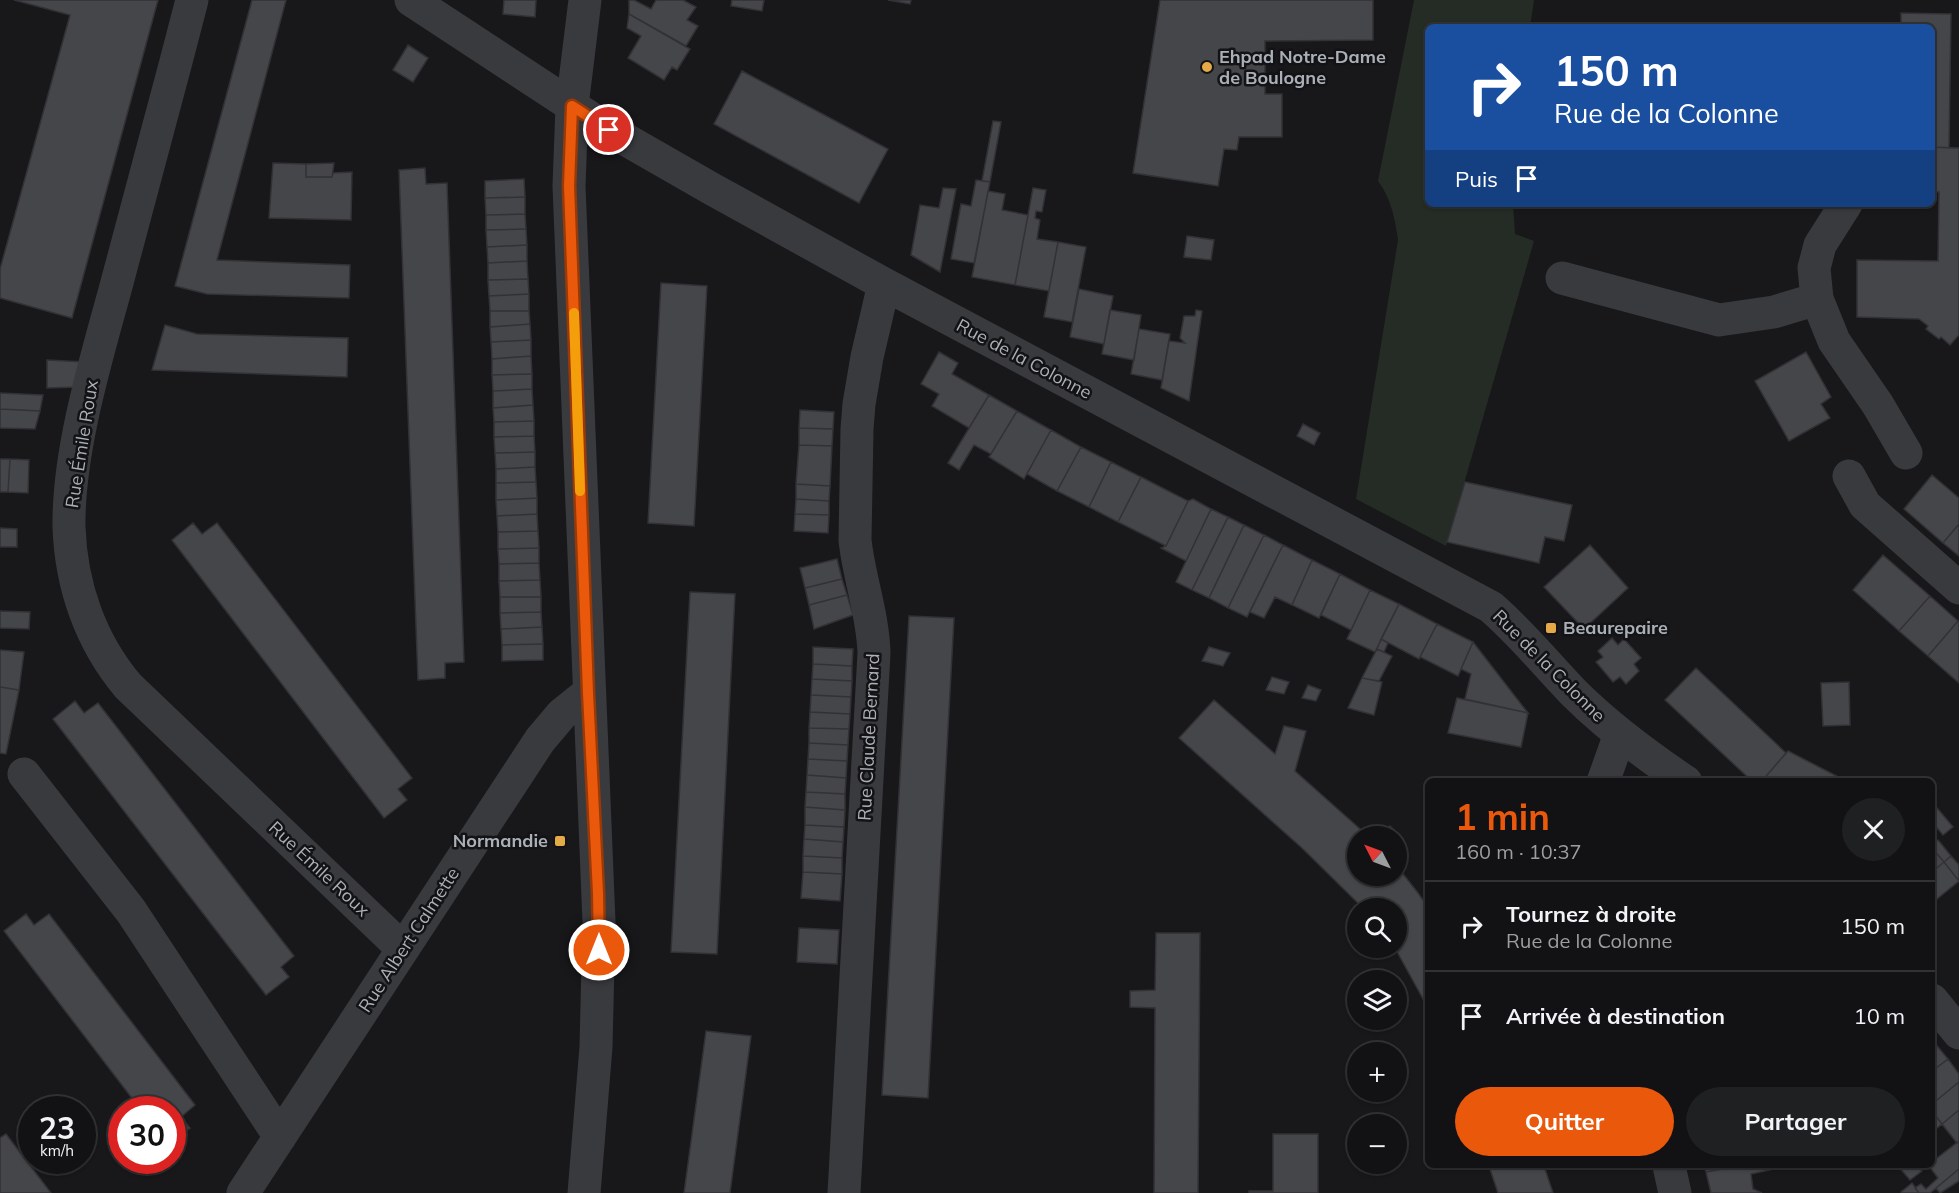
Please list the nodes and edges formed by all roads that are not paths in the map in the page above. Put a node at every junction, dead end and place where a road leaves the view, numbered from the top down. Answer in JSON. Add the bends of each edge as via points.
{"nodes":[{"id":1,"x":192,"y":0,"type":"edge"},
{"id":2,"x":411,"y":0,"type":"edge"},
{"id":3,"x":585,"y":0,"type":"edge"},
{"id":4,"x":572,"y":106,"type":"junction"},
{"id":5,"x":1844,"y":207,"type":"edge"},
{"id":6,"x":1562,"y":278,"type":"dead end"},
{"id":7,"x":884,"y":284,"type":"junction"},
{"id":8,"x":1817,"y":299,"type":"junction"},
{"id":9,"x":1906,"y":453,"type":"dead end"},
{"id":10,"x":1849,"y":476,"type":"dead end"},
{"id":11,"x":1959,"y":588,"type":"edge"},
{"id":12,"x":588,"y":693,"type":"junction"},
{"id":13,"x":1620,"y":734,"type":"junction"},
{"id":14,"x":24,"y":774,"type":"dead end"},
{"id":15,"x":1604,"y":778,"type":"edge"},
{"id":16,"x":1680,"y":778,"type":"edge"},
{"id":17,"x":404,"y":949,"type":"junction"},
{"id":18,"x":1935,"y":1004,"type":"edge"},
{"id":19,"x":1959,"y":1033,"type":"edge"},
{"id":20,"x":280,"y":1137,"type":"junction"},
{"id":21,"x":1669,"y":1168,"type":"edge"},
{"id":22,"x":243,"y":1193,"type":"edge"},
{"id":23,"x":584,"y":1193,"type":"edge"},
{"id":24,"x":844,"y":1193,"type":"edge"},
{"id":25,"x":1675,"y":1193,"type":"edge"}],
"edges":[{"from":1,"to":17,"type":"street","name":"Rue Émile Roux","via":[[88,393],[69,526],[76,582],[94,636],[128,686]]},
{"from":2,"to":4,"type":"street","name":"Rue de la Colonne"},
{"from":3,"to":4,"type":"street"},
{"from":4,"to":7,"type":"street","name":"Rue de la Colonne","via":[[702,184]]},
{"from":4,"to":12,"type":"street","via":[[569,186]]},
{"from":5,"to":8,"type":"street","via":[[1820,245],[1814,268]]},
{"from":6,"to":8,"type":"street","via":[[1719,321],[1774,312]]},
{"from":7,"to":13,"type":"street","name":"Rue de la Colonne","via":[[1485,603]]},
{"from":7,"to":24,"type":"street","name":"Rue Claude Bernard","via":[[862,383],[857,429],[855,540],[871,617],[874,653]]},
{"from":8,"to":9,"type":"street","via":[[1834,341]]},
{"from":10,"to":11,"type":"street","via":[[1865,505]]},
{"from":12,"to":17,"type":"street","name":"Rue Albert Calmette","via":[[562,714],[540,740]]},
{"from":12,"to":23,"type":"street","via":[[599,950]]},
{"from":13,"to":15,"type":"street"},
{"from":13,"to":16,"type":"street","name":"Rue de la Colonne"},
{"from":14,"to":20,"type":"street","via":[[131,911]]},
{"from":17,"to":20,"type":"street","name":"Rue Albert Calmette"},
{"from":18,"to":19,"type":"street"},
{"from":20,"to":22,"type":"street","name":"Rue Albert Calmette"},
{"from":21,"to":25,"type":"street"}]}
